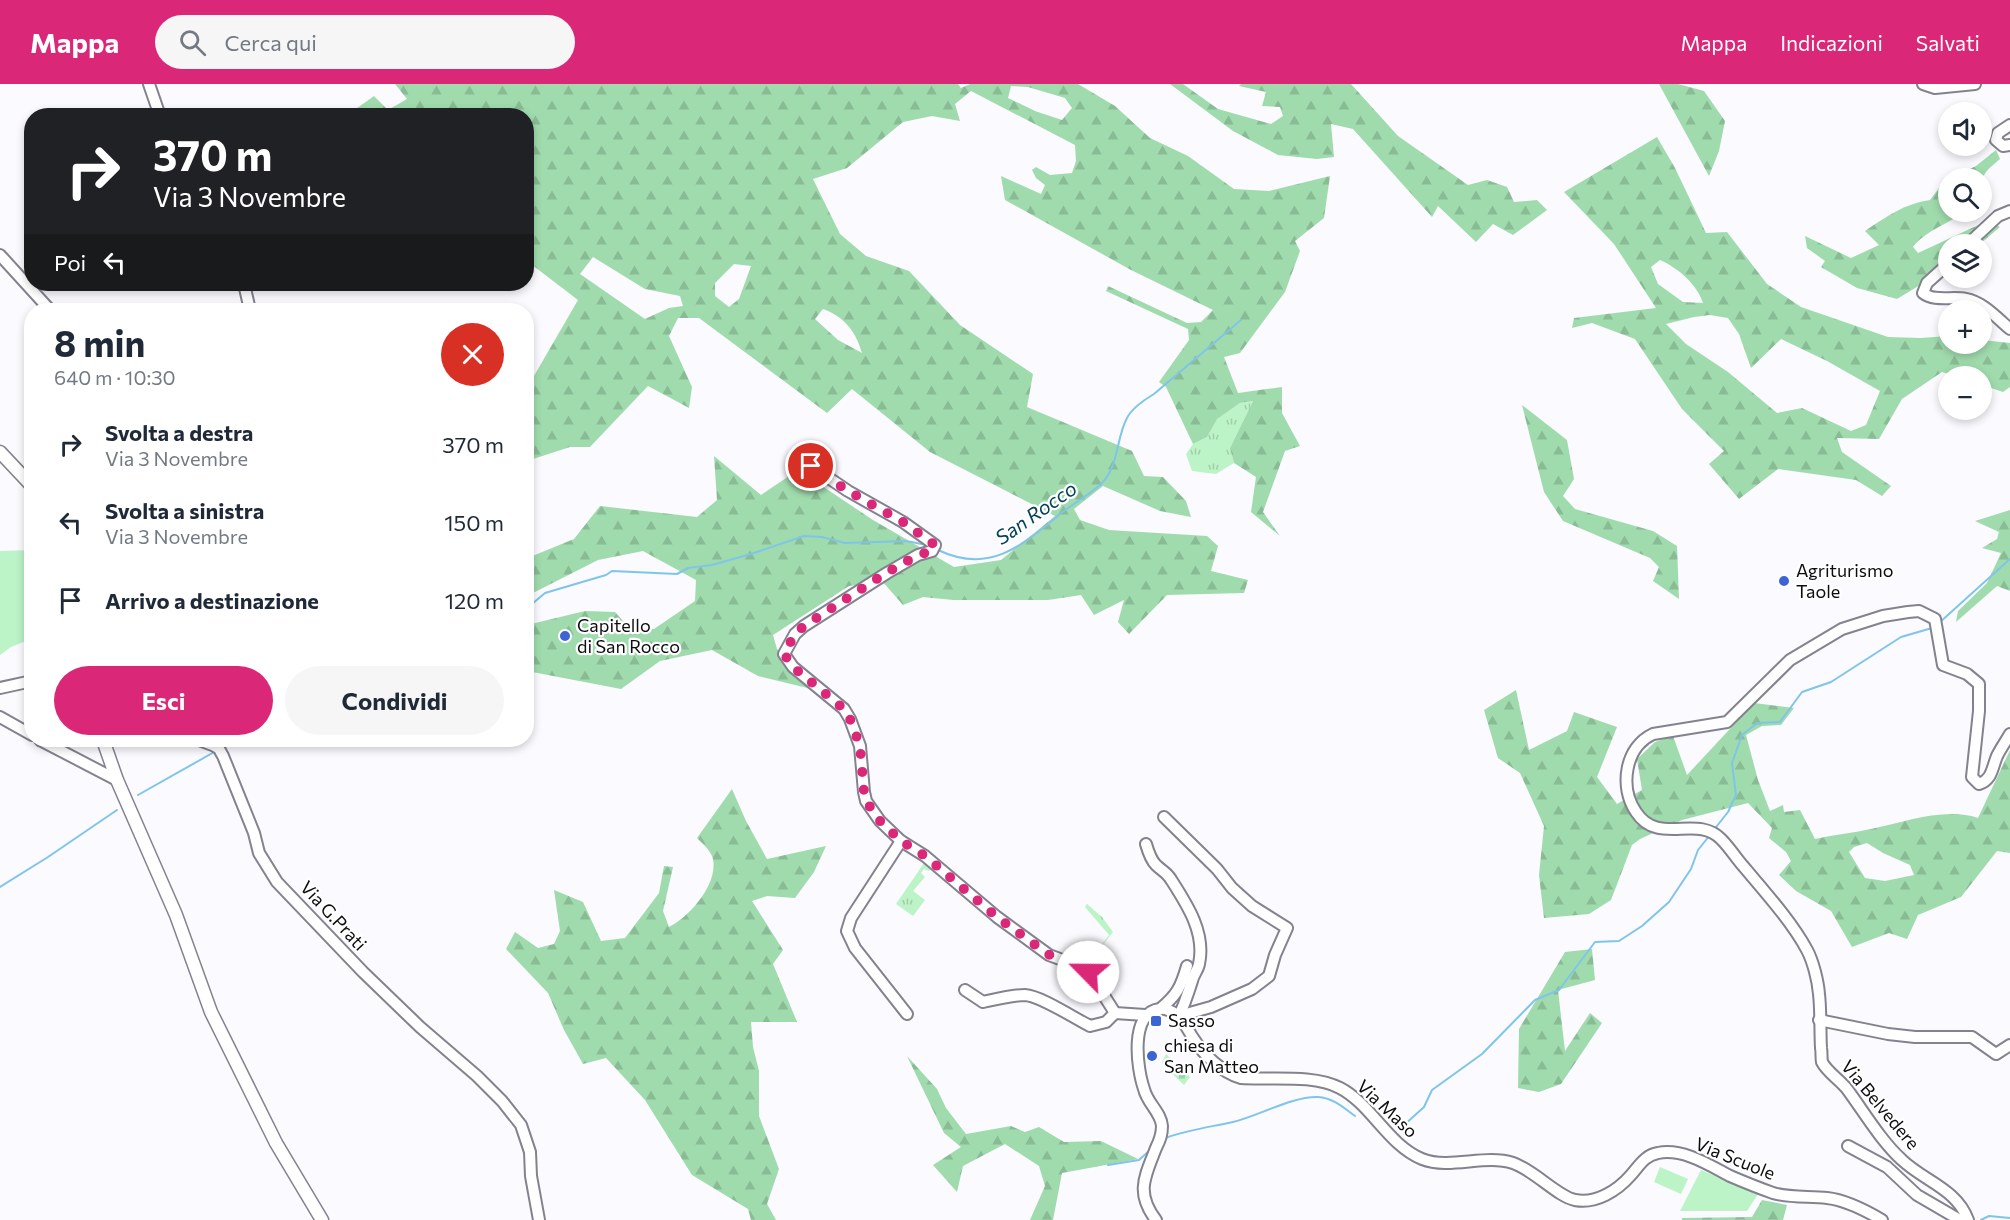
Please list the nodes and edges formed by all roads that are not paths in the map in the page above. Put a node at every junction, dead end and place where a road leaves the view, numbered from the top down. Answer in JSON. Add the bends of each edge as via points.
{"nodes":[{"id":1,"x":150,"y":84,"type":"edge"},
{"id":2,"x":1923,"y":84,"type":"edge"},
{"id":3,"x":1975,"y":84,"type":"edge"},
{"id":4,"x":158,"y":108,"type":"edge"},
{"id":5,"x":2010,"y":125,"type":"edge"},
{"id":6,"x":2010,"y":145,"type":"edge"},
{"id":7,"x":2010,"y":211,"type":"edge"},
{"id":8,"x":1979,"y":234,"type":"edge"},
{"id":9,"x":0,"y":255,"type":"edge"},
{"id":10,"x":1938,"y":273,"type":"edge"},
{"id":11,"x":24,"y":281,"type":"edge"},
{"id":12,"x":33,"y":291,"type":"edge"},
{"id":13,"x":45,"y":303,"type":"edge"},
{"id":14,"x":2010,"y":329,"type":"edge"},
{"id":15,"x":0,"y":452,"type":"edge"},
{"id":16,"x":811,"y":466,"type":"dead end"},
{"id":17,"x":24,"y":478,"type":"edge"},
{"id":18,"x":24,"y":683,"type":"edge"},
{"id":19,"x":0,"y":688,"type":"edge"},
{"id":20,"x":0,"y":717,"type":"edge"},
{"id":21,"x":24,"y":730,"type":"edge"},
{"id":22,"x":2010,"y":734,"type":"edge"},
{"id":23,"x":53,"y":747,"type":"edge"},
{"id":24,"x":105,"y":747,"type":"edge"},
{"id":25,"x":221,"y":747,"type":"edge"},
{"id":26,"x":117,"y":780,"type":"junction"},
{"id":27,"x":1164,"y":817,"type":"dead end"},
{"id":28,"x":901,"y":841,"type":"junction"},
{"id":29,"x":1146,"y":844,"type":"dead end"},
{"id":30,"x":1187,"y":966,"type":"dead end"},
{"id":31,"x":965,"y":990,"type":"dead end"},
{"id":32,"x":1160,"y":1009,"type":"junction"},
{"id":33,"x":1115,"y":1013,"type":"junction"},
{"id":34,"x":907,"y":1014,"type":"dead end"},
{"id":35,"x":1145,"y":1016,"type":"junction"},
{"id":36,"x":1179,"y":1016,"type":"junction"},
{"id":37,"x":1819,"y":1020,"type":"junction"},
{"id":38,"x":2010,"y":1045,"type":"edge"},
{"id":39,"x":1848,"y":1146,"type":"dead end"},
{"id":40,"x":1421,"y":1159,"type":"joint"},
{"id":41,"x":322,"y":1220,"type":"edge"},
{"id":42,"x":539,"y":1220,"type":"edge"},
{"id":43,"x":1156,"y":1220,"type":"edge"},
{"id":44,"x":1882,"y":1220,"type":"edge"},
{"id":45,"x":1960,"y":1220,"type":"edge"},
{"id":46,"x":1968,"y":1220,"type":"edge"}],
"edges":[{"from":1,"to":4,"type":"street"},
{"from":2,"to":3,"type":"street","via":[[1935,88]]},
{"from":5,"to":6,"type":"street","via":[[1998,133],[1996,140],[2003,147]]},
{"from":7,"to":8,"type":"street","via":[[1998,216]]},
{"from":9,"to":11,"type":"street"},
{"from":10,"to":14,"type":"street","via":[[1926,283],[1923,293],[1928,297],[1973,301]]},
{"from":12,"to":13,"type":"street"},
{"from":15,"to":17,"type":"main road"},
{"from":16,"to":28,"type":"street","via":[[934,544],[933,549],[886,573],[804,626],[784,654],[793,667],[844,709],[860,746],[866,801]]},
{"from":18,"to":19,"type":"street"},
{"from":20,"to":21,"type":"street"},
{"from":22,"to":37,"type":"street","name":"Via Belvedere","via":[[1991,775],[1978,784],[1972,777],[1979,684],[1943,665],[1937,624],[1919,611],[1883,616],[1842,629],[1790,660],[1727,722],[1642,739],[1630,757],[1627,772],[1629,796],[1636,812],[1651,827],[1707,830],[1720,837],[1808,951],[1819,993]]},
{"from":23,"to":26,"type":"street"},
{"from":24,"to":26,"type":"main road"},
{"from":25,"to":42,"type":"street","name":"Via G.Prati","via":[[259,853],[277,882],[363,972],[477,1076],[521,1125],[530,1152]]},
{"from":26,"to":41,"type":"main road","via":[[176,915],[211,1012],[276,1143]]},
{"from":27,"to":36,"type":"street","via":[[1217,868],[1232,888],[1287,928],[1269,976],[1252,989]]},
{"from":28,"to":33,"type":"street","via":[[1049,955],[1084,968]]},
{"from":28,"to":34,"type":"street","via":[[851,918],[847,931],[855,948]]},
{"from":29,"to":36,"type":"street","via":[[1155,864],[1166,872],[1189,908],[1198,932],[1199,967]]},
{"from":30,"to":32,"type":"street","via":[[1181,987]]},
{"from":31,"to":33,"type":"street","via":[[983,1002],[1028,995],[1090,1026],[1106,1022]]},
{"from":32,"to":35,"type":"street"},
{"from":32,"to":36,"type":"street"},
{"from":33,"to":35,"type":"street"},
{"from":35,"to":43,"type":"street","via":[[1139,1026],[1138,1053],[1144,1091],[1161,1119],[1162,1135],[1144,1178],[1144,1195]]},
{"from":36,"to":40,"type":"street","name":"Via Maso","via":[[1194,1040],[1229,1075],[1325,1082],[1340,1088],[1397,1143]]},
{"from":37,"to":38,"type":"street","via":[[1906,1036],[1972,1037],[1996,1054]]},
{"from":37,"to":46,"type":"street","name":"Via Belvedere","via":[[1822,1062],[1902,1160],[1951,1195]]},
{"from":39,"to":45,"type":"street","name":"Via Belvedere","via":[[1887,1167],[1917,1195]]},
{"from":40,"to":44,"type":"street","name":"Via Scuole","via":[[1512,1163],[1574,1200],[1592,1200],[1612,1192],[1644,1158],[1670,1152],[1695,1158],[1776,1194],[1830,1198]]}]}
